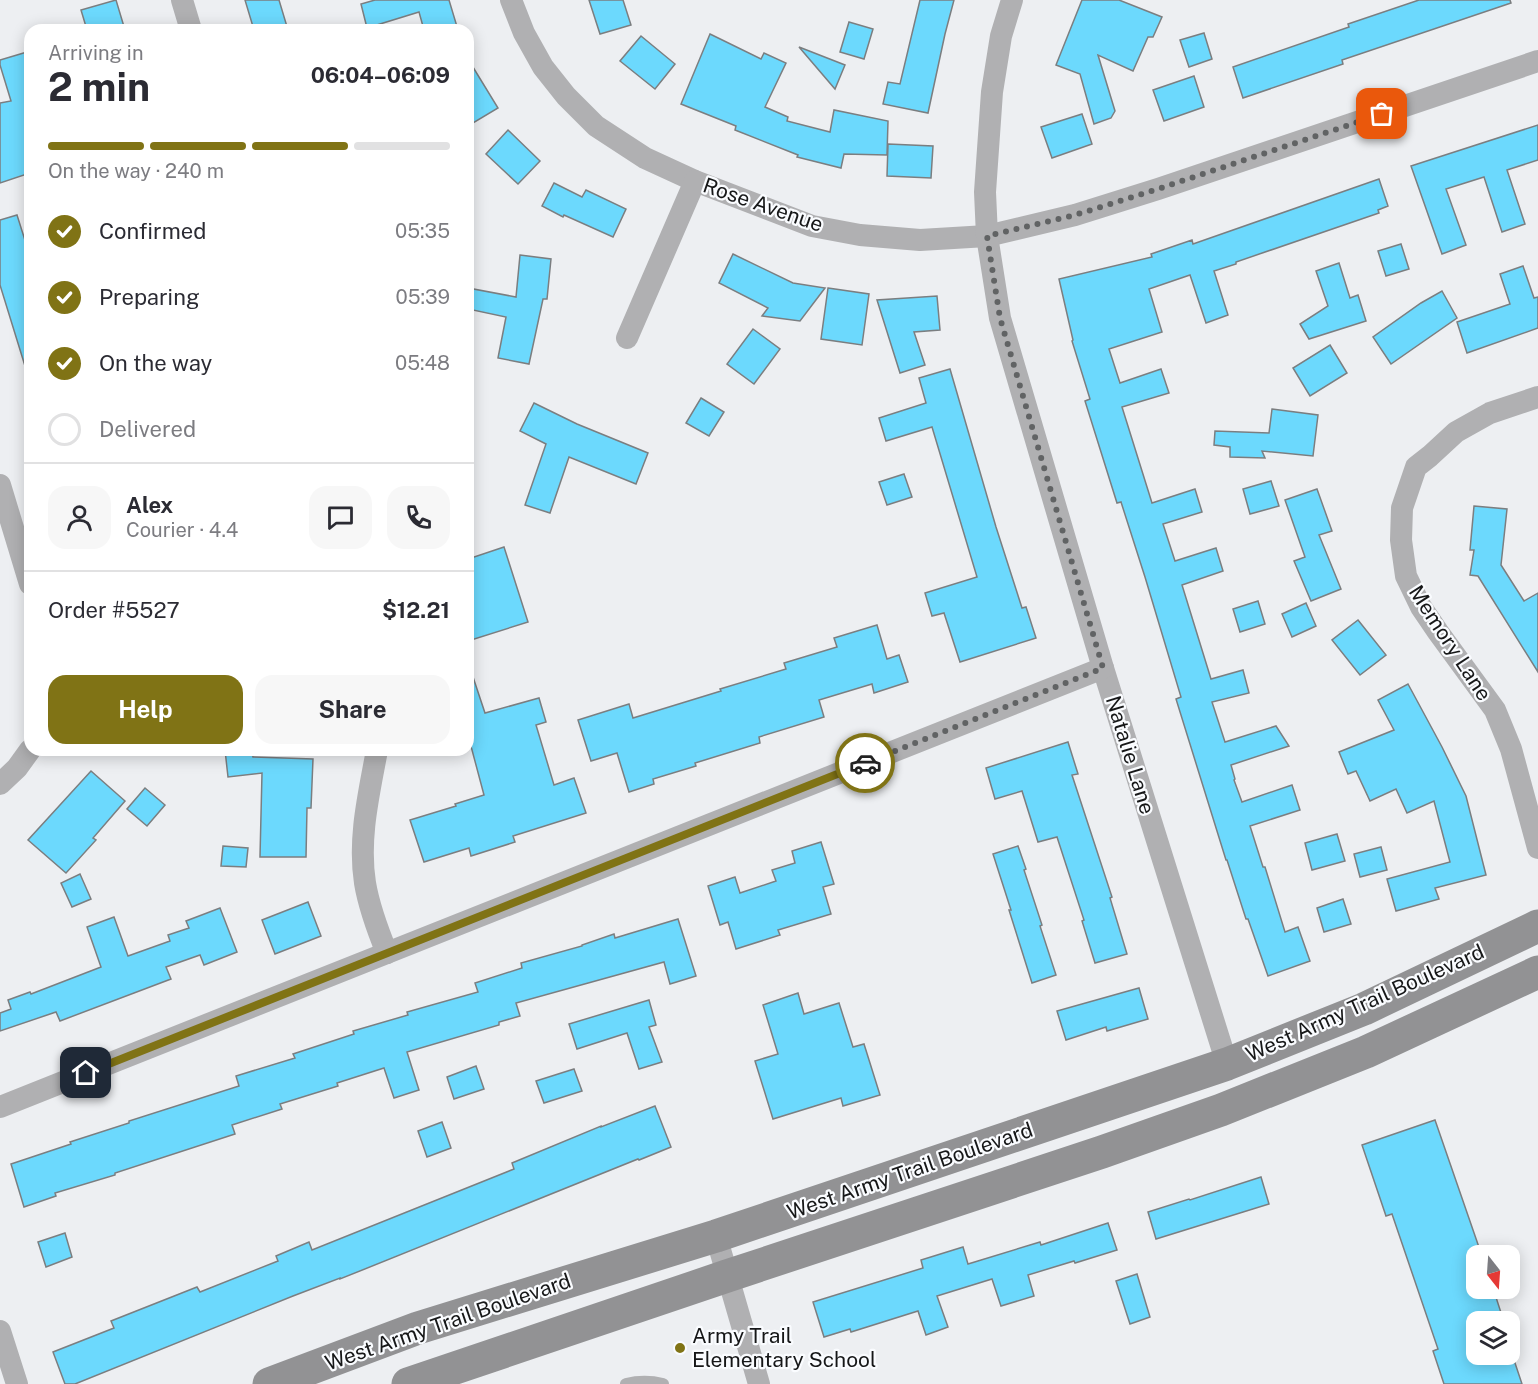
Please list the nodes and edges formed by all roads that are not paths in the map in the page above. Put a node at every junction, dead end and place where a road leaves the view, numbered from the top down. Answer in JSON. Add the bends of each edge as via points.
{"nodes":[{"id":1,"x":182,"y":0,"type":"edge"},
{"id":2,"x":511,"y":0,"type":"edge"},
{"id":3,"x":1012,"y":0,"type":"edge"},
{"id":4,"x":189,"y":24,"type":"edge"},
{"id":5,"x":1538,"y":61,"type":"edge"},
{"id":6,"x":695,"y":181,"type":"junction"},
{"id":7,"x":987,"y":236,"type":"junction"},
{"id":8,"x":627,"y":338,"type":"dead end"},
{"id":9,"x":1538,"y":397,"type":"edge"},
{"id":10,"x":0,"y":485,"type":"edge"},
{"id":11,"x":24,"y":565,"type":"edge"},
{"id":12,"x":1103,"y":668,"type":"junction"},
{"id":13,"x":26,"y":756,"type":"edge"},
{"id":14,"x":376,"y":756,"type":"edge"},
{"id":15,"x":0,"y":784,"type":"edge"},
{"id":16,"x":1538,"y":848,"type":"edge"},
{"id":17,"x":1538,"y":926,"type":"edge"},
{"id":18,"x":387,"y":954,"type":"junction"},
{"id":19,"x":1538,"y":972,"type":"edge"},
{"id":20,"x":1227,"y":1064,"type":"junction"},
{"id":21,"x":0,"y":1107,"type":"edge"},
{"id":22,"x":716,"y":1236,"type":"junction"},
{"id":23,"x":727,"y":1276,"type":"junction"},
{"id":24,"x":462,"y":1314,"type":"junction"},
{"id":25,"x":0,"y":1331,"type":"edge"},
{"id":26,"x":479,"y":1360,"type":"junction"},
{"id":27,"x":17,"y":1384,"type":"edge"},
{"id":28,"x":269,"y":1384,"type":"edge"},
{"id":29,"x":408,"y":1384,"type":"edge"},
{"id":30,"x":626,"y":1384,"type":"edge"},
{"id":31,"x":663,"y":1384,"type":"edge"},
{"id":32,"x":759,"y":1384,"type":"edge"}],
"edges":[{"from":1,"to":4,"type":"street"},
{"from":2,"to":6,"type":"street","name":"Rose Avenue","via":[[543,67],[596,126],[645,158]]},
{"from":3,"to":7,"type":"street","name":"Natalie Lane","via":[[1001,36],[992,92],[985,192]]},
{"from":5,"to":7,"type":"street","name":"Rose Avenue","via":[[1158,189],[1075,215]]},
{"from":6,"to":7,"type":"street","name":"Rose Avenue","via":[[812,226],[920,240]]},
{"from":6,"to":8,"type":"street"},
{"from":7,"to":12,"type":"street","name":"Natalie Lane","via":[[1000,318]]},
{"from":9,"to":16,"type":"street","name":"Memory Lane","via":[[1490,413],[1456,432],[1416,467],[1402,508],[1401,540],[1406,576],[1421,607],[1495,710],[1511,749]]},
{"from":10,"to":11,"type":"street"},
{"from":12,"to":18,"type":"street"},
{"from":12,"to":20,"type":"street","name":"Natalie Lane"},
{"from":13,"to":15,"type":"street"},
{"from":14,"to":18,"type":"street","via":[[364,817],[363,852],[372,913]]},
{"from":17,"to":20,"type":"main road","name":"West Army Trail Boulevard","via":[[1364,1009]]},
{"from":18,"to":21,"type":"street"},
{"from":19,"to":23,"type":"main road","name":"West Army Trail Boulevard","via":[[1366,1052],[1221,1110]]},
{"from":20,"to":22,"type":"main road","name":"West Army Trail Boulevard"},
{"from":22,"to":23,"type":"street"},
{"from":22,"to":24,"type":"main road","name":"West Army Trail Boulevard"},
{"from":23,"to":26,"type":"main road","name":"West Army Trail Boulevard"},
{"from":23,"to":32,"type":"street"},
{"from":24,"to":26,"type":"main road"},
{"from":24,"to":28,"type":"main road","name":"West Army Trail Boulevard"},
{"from":25,"to":27,"type":"street"},
{"from":26,"to":29,"type":"main road","name":"West Army Trail Boulevard"},
{"from":30,"to":31,"type":"lane"}]}
